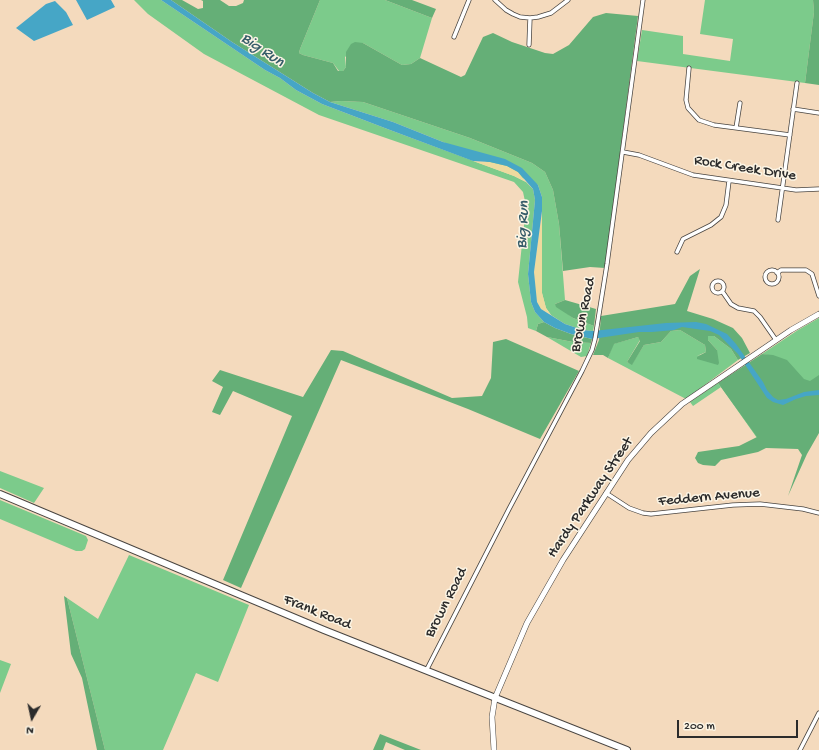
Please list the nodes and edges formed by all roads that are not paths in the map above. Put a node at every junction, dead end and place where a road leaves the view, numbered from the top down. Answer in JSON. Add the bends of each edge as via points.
{"nodes":[{"id":1,"x":469,"y":0,"type":"edge"},
{"id":2,"x":495,"y":0,"type":"edge"},
{"id":3,"x":568,"y":0,"type":"edge"},
{"id":4,"x":643,"y":0,"type":"edge"},
{"id":5,"x":530,"y":18,"type":"junction"},
{"id":6,"x":454,"y":37,"type":"dead end"},
{"id":7,"x":529,"y":45,"type":"dead end"},
{"id":8,"x":689,"y":68,"type":"dead end"},
{"id":9,"x":797,"y":83,"type":"dead end"},
{"id":10,"x":740,"y":103,"type":"dead end"},
{"id":11,"x":793,"y":109,"type":"junction"},
{"id":12,"x":819,"y":113,"type":"edge"},
{"id":13,"x":736,"y":128,"type":"junction"},
{"id":14,"x":790,"y":135,"type":"junction"},
{"id":15,"x":623,"y":152,"type":"junction"},
{"id":16,"x":729,"y":181,"type":"junction"},
{"id":17,"x":782,"y":188,"type":"junction"},
{"id":18,"x":819,"y":189,"type":"edge"},
{"id":19,"x":778,"y":220,"type":"dead end"},
{"id":20,"x":677,"y":252,"type":"dead end"},
{"id":21,"x":777,"y":272,"type":"dead end"},
{"id":22,"x":722,"y":291,"type":"dead end"},
{"id":23,"x":819,"y":296,"type":"edge"},
{"id":24,"x":819,"y":314,"type":"edge"},
{"id":25,"x":776,"y":340,"type":"junction"},
{"id":26,"x":0,"y":494,"type":"edge"},
{"id":27,"x":606,"y":494,"type":"junction"},
{"id":28,"x":819,"y":513,"type":"edge"},
{"id":29,"x":426,"y":671,"type":"junction"},
{"id":30,"x":495,"y":698,"type":"junction"},
{"id":31,"x":819,"y":713,"type":"edge"},
{"id":32,"x":494,"y":750,"type":"edge"},
{"id":33,"x":627,"y":750,"type":"edge"},
{"id":34,"x":800,"y":750,"type":"edge"}],
"edges":[{"from":1,"to":6,"type":"street"},
{"from":2,"to":5,"type":"street","via":[[513,14]]},
{"from":3,"to":5,"type":"street","via":[[551,13]]},
{"from":4,"to":15,"type":"street","name":"Brown Road"},
{"from":5,"to":7,"type":"street"},
{"from":8,"to":13,"type":"street","via":[[686,100],[688,108],[699,120],[706,123]]},
{"from":9,"to":11,"type":"street"},
{"from":10,"to":13,"type":"street"},
{"from":11,"to":12,"type":"street"},
{"from":11,"to":14,"type":"street"},
{"from":13,"to":14,"type":"street"},
{"from":14,"to":17,"type":"street"},
{"from":15,"to":16,"type":"street","name":"Rock Creek Drive","via":[[639,155],[693,175]]},
{"from":15,"to":29,"type":"street","name":"Brown Road","via":[[597,328],[586,363]]},
{"from":16,"to":17,"type":"street","name":"Rock Creek Drive"},
{"from":16,"to":20,"type":"street","via":[[726,205],[721,217],[711,225],[683,238]]},
{"from":17,"to":18,"type":"street","name":"Rock Creek Drive"},
{"from":17,"to":19,"type":"street"},
{"from":21,"to":23,"type":"street","via":[[806,270],[812,274]]},
{"from":22,"to":25,"type":"street","via":[[731,304],[754,311]]},
{"from":24,"to":25,"type":"main road","name":"Hardy Parkway Street"},
{"from":25,"to":27,"type":"main road","name":"Hardy Parkway Street","via":[[686,401],[661,423],[637,449]]},
{"from":26,"to":29,"type":"main road","name":"Frank Road"},
{"from":27,"to":28,"type":"street","name":"Feddern Avenue","via":[[629,508],[651,514],[760,504]]},
{"from":27,"to":30,"type":"main road","name":"Hardy Parkway Street","via":[[536,607]]},
{"from":29,"to":30,"type":"main road","name":"Frank Road"},
{"from":30,"to":32,"type":"main road","via":[[492,717]]},
{"from":30,"to":33,"type":"main road","name":"Frank Road"},
{"from":31,"to":34,"type":"street"}]}
